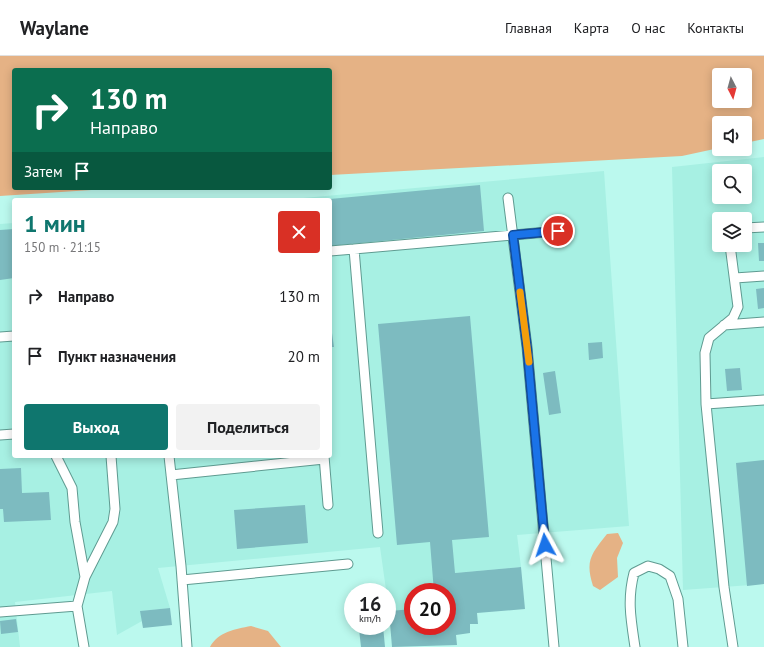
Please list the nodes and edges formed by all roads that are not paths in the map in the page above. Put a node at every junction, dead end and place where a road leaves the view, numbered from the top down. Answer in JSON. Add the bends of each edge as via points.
{"nodes":[{"id":1,"x":508,"y":198,"type":"dead end"},
{"id":2,"x":764,"y":227,"type":"edge"},
{"id":3,"x":752,"y":228,"type":"edge"},
{"id":4,"x":558,"y":231,"type":"dead end"},
{"id":5,"x":513,"y":235,"type":"junction"},
{"id":6,"x":354,"y":249,"type":"junction"},
{"id":7,"x":332,"y":251,"type":"edge"},
{"id":8,"x":731,"y":252,"type":"edge"},
{"id":9,"x":764,"y":276,"type":"edge"},
{"id":10,"x":734,"y":278,"type":"junction"},
{"id":11,"x":764,"y":322,"type":"edge"},
{"id":12,"x":724,"y":325,"type":"junction"},
{"id":13,"x":12,"y":336,"type":"edge"},
{"id":14,"x":0,"y":337,"type":"edge"},
{"id":15,"x":764,"y":400,"type":"edge"},
{"id":16,"x":706,"y":404,"type":"junction"},
{"id":17,"x":12,"y":434,"type":"edge"},
{"id":18,"x":0,"y":435,"type":"edge"},
{"id":19,"x":57,"y":458,"type":"edge"},
{"id":20,"x":111,"y":458,"type":"edge"},
{"id":21,"x":169,"y":458,"type":"edge"},
{"id":22,"x":324,"y":458,"type":"edge"},
{"id":23,"x":171,"y":475,"type":"junction"},
{"id":24,"x":328,"y":505,"type":"dead end"},
{"id":25,"x":378,"y":533,"type":"dead end"},
{"id":26,"x":348,"y":564,"type":"dead end"},
{"id":27,"x":86,"y":577,"type":"junction"},
{"id":28,"x":182,"y":580,"type":"junction"},
{"id":29,"x":77,"y":606,"type":"junction"},
{"id":30,"x":0,"y":612,"type":"edge"},
{"id":31,"x":84,"y":647,"type":"edge"},
{"id":32,"x":187,"y":647,"type":"edge"},
{"id":33,"x":554,"y":647,"type":"edge"},
{"id":34,"x":635,"y":647,"type":"edge"},
{"id":35,"x":683,"y":647,"type":"edge"},
{"id":36,"x":734,"y":647,"type":"edge"}],
"edges":[{"from":1,"to":5,"type":"lane"},
{"from":2,"to":3,"type":"lane"},
{"from":4,"to":5,"type":"lane"},
{"from":5,"to":6,"type":"lane"},
{"from":5,"to":33,"type":"lane","via":[[527,347]]},
{"from":6,"to":7,"type":"lane"},
{"from":6,"to":25,"type":"lane"},
{"from":8,"to":10,"type":"lane"},
{"from":9,"to":10,"type":"lane"},
{"from":10,"to":12,"type":"lane","via":[[738,307],[733,318]]},
{"from":11,"to":12,"type":"lane"},
{"from":12,"to":16,"type":"lane","via":[[710,338],[704,353]]},
{"from":13,"to":14,"type":"lane"},
{"from":15,"to":16,"type":"lane"},
{"from":16,"to":36,"type":"lane","via":[[724,587]]},
{"from":17,"to":18,"type":"lane"},
{"from":19,"to":27,"type":"lane","via":[[72,488],[75,522]]},
{"from":20,"to":27,"type":"lane","via":[[115,509],[113,522]]},
{"from":21,"to":23,"type":"lane"},
{"from":22,"to":23,"type":"lane"},
{"from":22,"to":24,"type":"lane"},
{"from":23,"to":28,"type":"lane"},
{"from":26,"to":28,"type":"lane"},
{"from":27,"to":29,"type":"lane"},
{"from":28,"to":32,"type":"lane"},
{"from":29,"to":30,"type":"lane"},
{"from":29,"to":31,"type":"lane"},
{"from":34,"to":35,"type":"lane","via":[[629,590],[634,573],[648,566],[670,576],[678,599]]}]}
